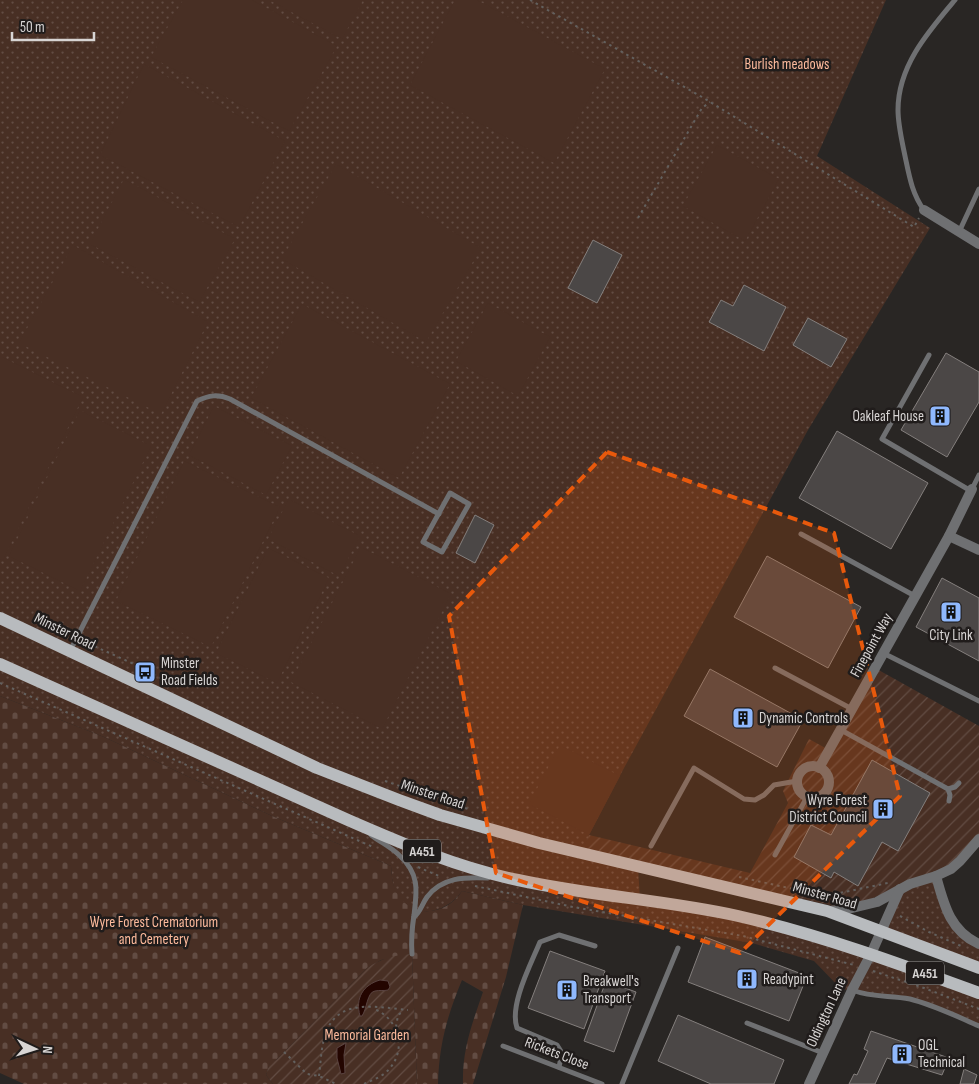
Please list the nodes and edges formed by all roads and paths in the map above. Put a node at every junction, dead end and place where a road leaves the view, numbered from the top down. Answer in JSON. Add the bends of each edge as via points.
{"nodes":[{"id":1,"x":530,"y":0,"type":"edge"},
{"id":2,"x":955,"y":0,"type":"edge"},
{"id":3,"x":710,"y":102,"type":"junction"},
{"id":4,"x":979,"y":189,"type":"edge"},
{"id":5,"x":924,"y":210,"type":"junction"},
{"id":6,"x":638,"y":218,"type":"dead end"},
{"id":7,"x":959,"y":232,"type":"junction"},
{"id":8,"x":979,"y":244,"type":"edge"},
{"id":9,"x":929,"y":355,"type":"dead end"},
{"id":10,"x":979,"y":475,"type":"edge"},
{"id":11,"x":971,"y":490,"type":"junction"},
{"id":12,"x":439,"y":514,"type":"junction"},
{"id":13,"x":801,"y":534,"type":"dead end"},
{"id":14,"x":949,"y":536,"type":"junction"},
{"id":15,"x":979,"y":550,"type":"edge"},
{"id":16,"x":916,"y":596,"type":"junction"},
{"id":17,"x":0,"y":618,"type":"edge"},
{"id":18,"x":76,"y":638,"type":"junction"},
{"id":19,"x":69,"y":651,"type":"junction"},
{"id":20,"x":883,"y":653,"type":"junction"},
{"id":21,"x":0,"y":664,"type":"edge"},
{"id":22,"x":775,"y":668,"type":"dead end"},
{"id":23,"x":0,"y":683,"type":"edge"},
{"id":24,"x":177,"y":688,"type":"dead end"},
{"id":25,"x":22,"y":693,"type":"dead end"},
{"id":26,"x":979,"y":701,"type":"edge"},
{"id":27,"x":852,"y":709,"type":"junction"},
{"id":28,"x":841,"y":730,"type":"junction"},
{"id":29,"x":820,"y":768,"type":"junction"},
{"id":30,"x":381,"y":779,"type":"dead end"},
{"id":31,"x":798,"y":781,"type":"junction"},
{"id":32,"x":959,"y":783,"type":"dead end"},
{"id":33,"x":948,"y":789,"type":"junction"},
{"id":34,"x":807,"y":797,"type":"junction"},
{"id":35,"x":949,"y":801,"type":"dead end"},
{"id":36,"x":475,"y":812,"type":"dead end"},
{"id":37,"x":348,"y":820,"type":"junction"},
{"id":38,"x":979,"y":839,"type":"edge"},
{"id":39,"x":651,"y":846,"type":"dead end"},
{"id":40,"x":775,"y":855,"type":"dead end"},
{"id":41,"x":936,"y":876,"type":"junction"},
{"id":42,"x":740,"y":877,"type":"dead end"},
{"id":43,"x":518,"y":880,"type":"junction"},
{"id":44,"x":896,"y":886,"type":"junction"},
{"id":45,"x":861,"y":890,"type":"junction"},
{"id":46,"x":877,"y":902,"type":"junction"},
{"id":47,"x":573,"y":907,"type":"dead end"},
{"id":48,"x":890,"y":910,"type":"junction"},
{"id":49,"x":827,"y":911,"type":"junction"},
{"id":50,"x":414,"y":917,"type":"junction"},
{"id":51,"x":882,"y":931,"type":"junction"},
{"id":52,"x":979,"y":944,"type":"edge"},
{"id":53,"x":595,"y":946,"type":"dead end"},
{"id":54,"x":678,"y":948,"type":"dead end"},
{"id":55,"x":964,"y":948,"type":"dead end"},
{"id":56,"x":412,"y":954,"type":"dead end"},
{"id":57,"x":871,"y":954,"type":"junction"},
{"id":58,"x":863,"y":968,"type":"junction"},
{"id":59,"x":979,"y":968,"type":"edge"},
{"id":60,"x":852,"y":990,"type":"junction"},
{"id":61,"x":979,"y":993,"type":"edge"},
{"id":62,"x":371,"y":1008,"type":"junction"},
{"id":63,"x":979,"y":1009,"type":"edge"},
{"id":64,"x":408,"y":1010,"type":"junction"},
{"id":65,"x":414,"y":1010,"type":"dead end"},
{"id":66,"x":747,"y":1023,"type":"dead end"},
{"id":67,"x":979,"y":1026,"type":"edge"},
{"id":68,"x":396,"y":1029,"type":"junction"},
{"id":69,"x":503,"y":1046,"type":"dead end"},
{"id":70,"x":284,"y":1052,"type":"dead end"},
{"id":71,"x":823,"y":1053,"type":"junction"},
{"id":72,"x":559,"y":1067,"type":"junction"},
{"id":73,"x":319,"y":1076,"type":"junction"},
{"id":74,"x":336,"y":1084,"type":"edge"},
{"id":75,"x":364,"y":1084,"type":"edge"},
{"id":76,"x":602,"y":1084,"type":"edge"},
{"id":77,"x":622,"y":1084,"type":"edge"},
{"id":78,"x":809,"y":1084,"type":"edge"}],
"edges":[{"from":1,"to":3,"type":"path"},
{"from":2,"to":5,"type":"lane","via":[[928,32],[908,64],[901,89],[898,110],[907,164],[916,198]]},
{"from":3,"to":5,"type":"path","via":[[914,227]]},
{"from":3,"to":6,"type":"path","via":[[702,108]]},
{"from":4,"to":7,"type":"lane"},
{"from":5,"to":7,"type":"street"},
{"from":7,"to":8,"type":"street"},
{"from":9,"to":11,"type":"lane","via":[[882,440]]},
{"from":10,"to":11,"type":"lane"},
{"from":11,"to":14,"type":"street","name":"Finepoint Way"},
{"from":12,"to":12,"type":"lane","via":[[450,493],[469,504],[442,552],[423,542]]},
{"from":12,"to":18,"type":"lane","via":[[230,399],[220,395],[205,397],[197,401]]},
{"from":13,"to":16,"type":"lane"},
{"from":14,"to":15,"type":"street"},
{"from":14,"to":16,"type":"street","name":"Finepoint Way"},
{"from":16,"to":20,"type":"street","name":"Finepoint Way"},
{"from":17,"to":19,"type":"main road","name":"Minster Road","number":"A451"},
{"from":18,"to":19,"type":"lane"},
{"from":18,"to":24,"type":"path","via":[[147,670]]},
{"from":19,"to":49,"type":"main road","name":"Minster Road","number":"A451","via":[[317,768],[440,815],[539,843]]},
{"from":20,"to":26,"type":"lane"},
{"from":20,"to":27,"type":"street","name":"Finepoint Way"},
{"from":21,"to":37,"type":"main road","number":"A451"},
{"from":22,"to":27,"type":"lane"},
{"from":23,"to":25,"type":"path"},
{"from":27,"to":28,"type":"street","name":"Finepoint Way"},
{"from":28,"to":29,"type":"street","name":"Finepoint Way"},
{"from":28,"to":33,"type":"lane"},
{"from":29,"to":31,"type":"street","via":[[805,769]]},
{"from":29,"to":34,"type":"street","via":[[829,780],[826,791],[818,797]]},
{"from":30,"to":36,"type":"path"},
{"from":31,"to":34,"type":"street","via":[[800,791]]},
{"from":31,"to":39,"type":"lane","via":[[774,785],[755,800],[744,799],[694,768]]},
{"from":32,"to":33,"type":"lane"},
{"from":33,"to":35,"type":"lane"},
{"from":34,"to":40,"type":"lane"},
{"from":37,"to":43,"type":"main road","number":"A451","via":[[479,871]]},
{"from":37,"to":50,"type":"lane","via":[[407,864],[417,888]]},
{"from":38,"to":41,"type":"street","via":[[951,869]]},
{"from":41,"to":44,"type":"street"},
{"from":41,"to":52,"type":"street","via":[[951,921],[962,934]]},
{"from":42,"to":45,"type":"path","via":[[825,896]]},
{"from":43,"to":50,"type":"lane","via":[[469,877],[449,881],[434,889]]},
{"from":43,"to":57,"type":"main road","number":"A451","via":[[718,912]]},
{"from":44,"to":45,"type":"path"},
{"from":44,"to":46,"type":"street"},
{"from":44,"to":48,"type":"street","name":"Oldington Lane"},
{"from":45,"to":46,"type":"path"},
{"from":46,"to":49,"type":"street","via":[[848,910]]},
{"from":47,"to":58,"type":"path","via":[[743,936]]},
{"from":48,"to":51,"type":"street","name":"Oldington Lane"},
{"from":48,"to":55,"type":"path"},
{"from":49,"to":51,"type":"main road","name":"Minster Road","number":"A451"},
{"from":50,"to":56,"type":"lane"},
{"from":51,"to":57,"type":"street","name":"Oldington Lane"},
{"from":51,"to":59,"type":"main road","number":"A451"},
{"from":53,"to":72,"type":"lane","via":[[559,935],[540,942],[518,1000],[514,1021],[517,1028],[557,1045],[562,1053]]},
{"from":54,"to":77,"type":"lane"},
{"from":57,"to":58,"type":"street","name":"Oldington Lane"},
{"from":57,"to":61,"type":"main road","number":"A451"},
{"from":58,"to":60,"type":"street","name":"Oldington Lane"},
{"from":58,"to":63,"type":"path"},
{"from":60,"to":67,"type":"lane","via":[[874,997],[908,999]]},
{"from":60,"to":71,"type":"street","name":"Oldington Lane"},
{"from":62,"to":64,"type":"path"},
{"from":62,"to":68,"type":"path","via":[[386,1015]]},
{"from":62,"to":73,"type":"path","via":[[353,1007],[337,1015],[327,1030]]},
{"from":64,"to":65,"type":"path"},
{"from":64,"to":68,"type":"path","via":[[398,1015]]},
{"from":66,"to":71,"type":"lane"},
{"from":68,"to":75,"type":"path","via":[[399,1045],[395,1061],[384,1074]]},
{"from":69,"to":72,"type":"lane","name":"Rickets Close"},
{"from":70,"to":73,"type":"path","via":[[304,1072]]},
{"from":71,"to":78,"type":"street","name":"Oldington Lane"},
{"from":72,"to":76,"type":"lane","name":"Rickets Close"},
{"from":73,"to":74,"type":"path"}]}
